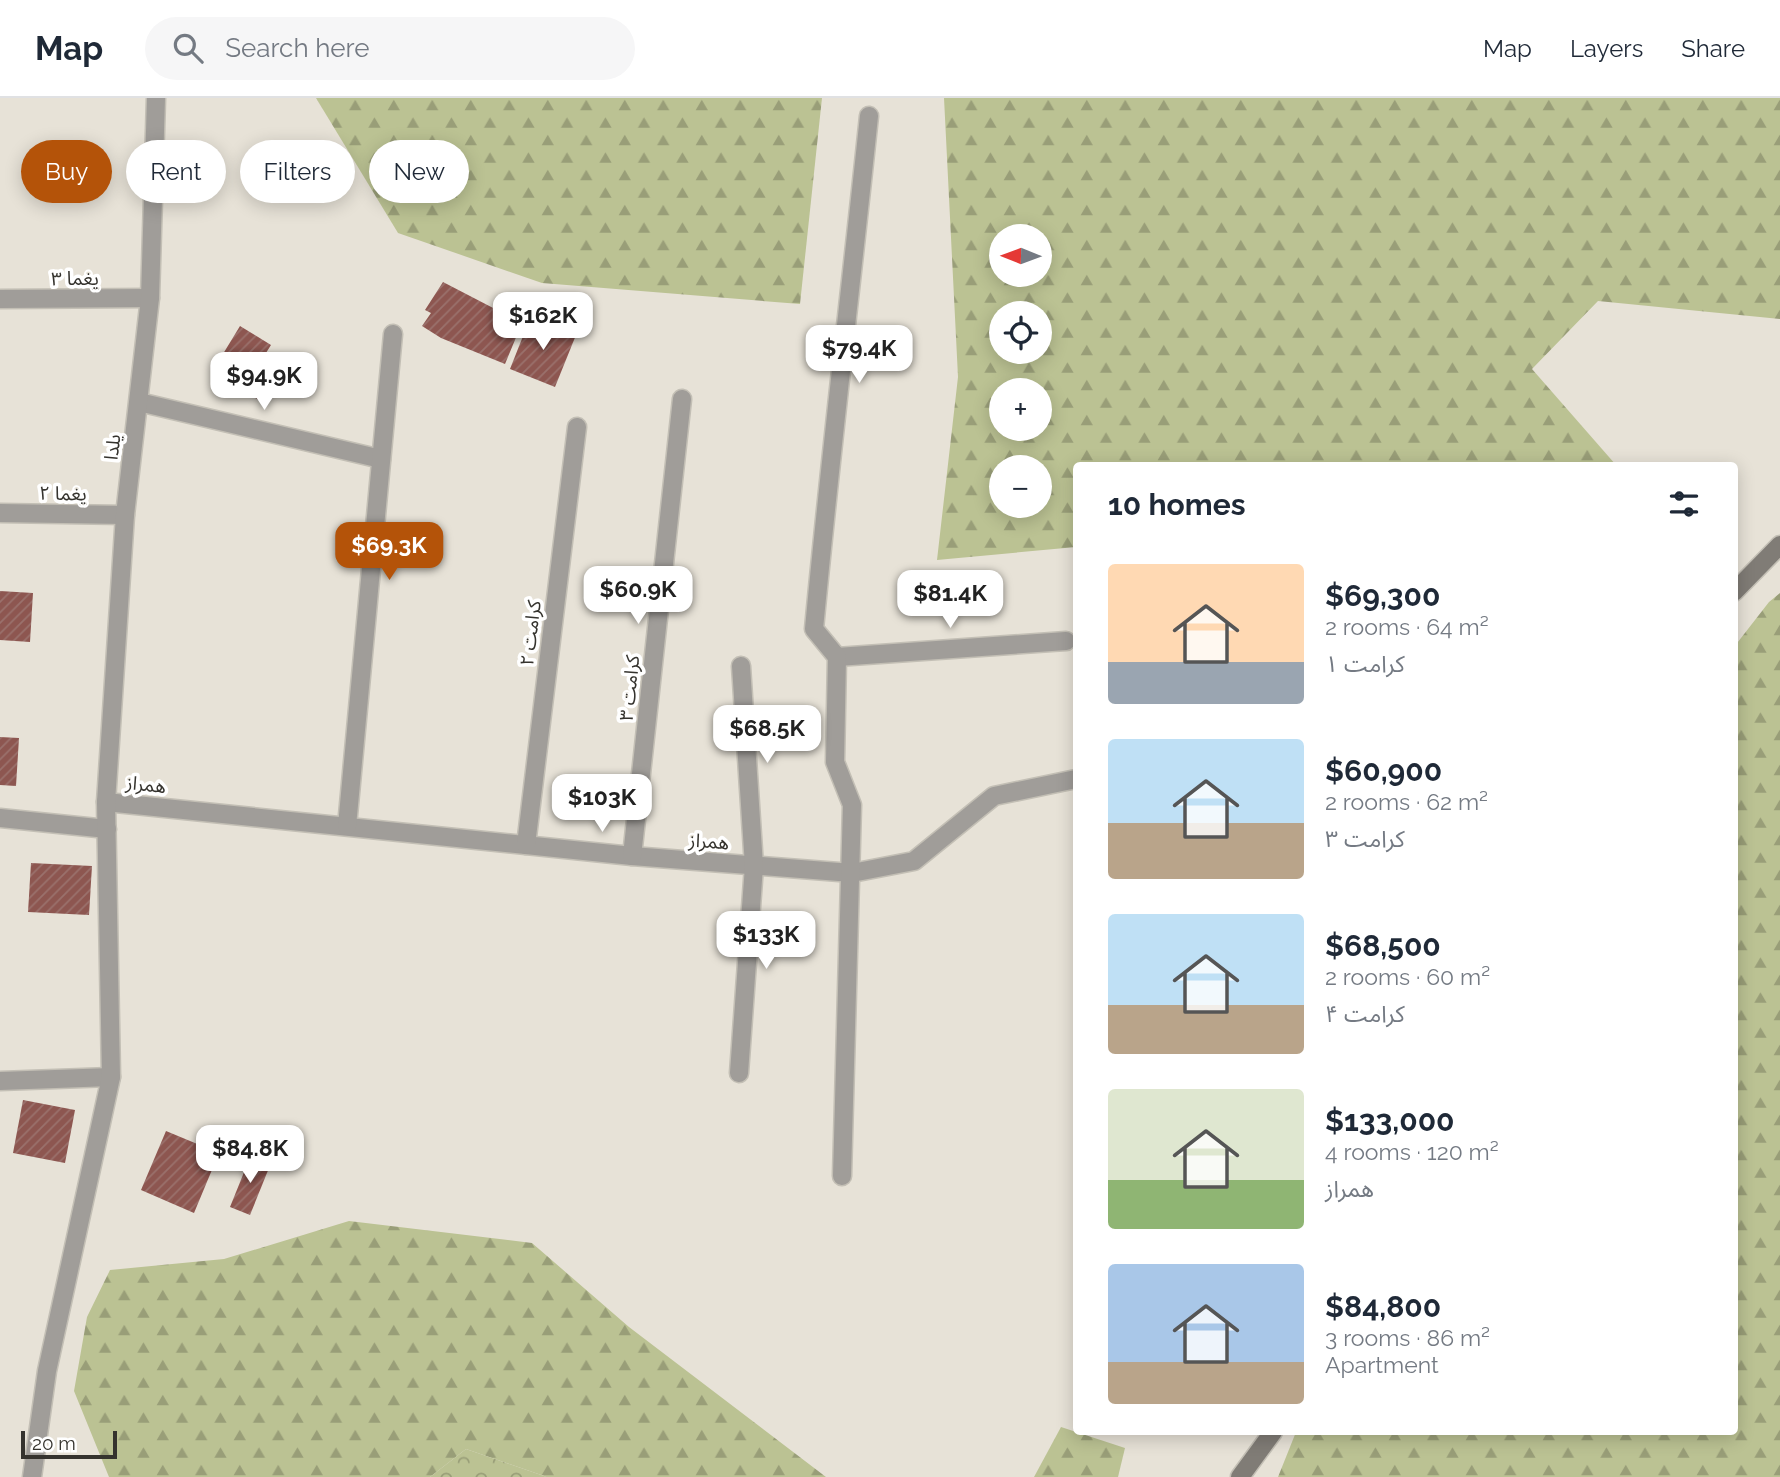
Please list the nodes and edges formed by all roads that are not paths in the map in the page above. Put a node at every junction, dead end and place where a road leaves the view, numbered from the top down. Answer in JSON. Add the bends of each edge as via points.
{"nodes":[{"id":1,"x":156,"y":98,"type":"edge"},
{"id":2,"x":869,"y":116,"type":"dead end"},
{"id":3,"x":150,"y":298,"type":"junction"},
{"id":4,"x":0,"y":299,"type":"edge"},
{"id":5,"x":393,"y":334,"type":"dead end"},
{"id":6,"x":682,"y":399,"type":"dead end"},
{"id":7,"x":139,"y":402,"type":"junction"},
{"id":8,"x":577,"y":426,"type":"dead end"},
{"id":9,"x":381,"y":459,"type":"junction"},
{"id":10,"x":0,"y":513,"type":"edge"},
{"id":11,"x":125,"y":515,"type":"junction"},
{"id":12,"x":1780,"y":545,"type":"edge"},
{"id":13,"x":1738,"y":589,"type":"edge"},
{"id":14,"x":1066,"y":641,"type":"dead end"},
{"id":15,"x":837,"y":657,"type":"junction"},
{"id":16,"x":741,"y":666,"type":"dead end"},
{"id":17,"x":1073,"y":780,"type":"edge"},
{"id":18,"x":106,"y":802,"type":"junction"},
{"id":19,"x":0,"y":818,"type":"edge"},
{"id":20,"x":347,"y":826,"type":"junction"},
{"id":21,"x":107,"y":830,"type":"junction"},
{"id":22,"x":526,"y":845,"type":"junction"},
{"id":23,"x":632,"y":856,"type":"junction"},
{"id":24,"x":754,"y":866,"type":"junction"},
{"id":25,"x":852,"y":873,"type":"junction"},
{"id":26,"x":739,"y":1073,"type":"dead end"},
{"id":27,"x":111,"y":1077,"type":"junction"},
{"id":28,"x":0,"y":1081,"type":"edge"},
{"id":29,"x":842,"y":1176,"type":"dead end"},
{"id":30,"x":1270,"y":1435,"type":"edge"},
{"id":31,"x":32,"y":1477,"type":"edge"},
{"id":32,"x":1240,"y":1477,"type":"edge"}],
"edges":[{"from":1,"to":3,"type":"street","name":"یلدا"},
{"from":2,"to":15,"type":"street","via":[[814,629]]},
{"from":3,"to":4,"type":"street","name":"یغما ۳"},
{"from":3,"to":7,"type":"street","name":"یلدا"},
{"from":5,"to":9,"type":"street"},
{"from":6,"to":23,"type":"street","name":"کرامت ۳"},
{"from":7,"to":9,"type":"street"},
{"from":7,"to":11,"type":"street","name":"یلدا"},
{"from":8,"to":22,"type":"street","name":"کرامت ۲"},
{"from":9,"to":20,"type":"street"},
{"from":10,"to":11,"type":"street","name":"یغما ۲"},
{"from":11,"to":18,"type":"street","name":"یلدا"},
{"from":12,"to":13,"type":"street"},
{"from":14,"to":15,"type":"street"},
{"from":15,"to":25,"type":"street","via":[[835,762],[852,806]]},
{"from":16,"to":24,"type":"street"},
{"from":17,"to":25,"type":"street","name":"همراز","via":[[994,796],[914,861]]},
{"from":18,"to":20,"type":"street","name":"همراز"},
{"from":18,"to":21,"type":"street","name":"یلدا"},
{"from":19,"to":21,"type":"street"},
{"from":20,"to":22,"type":"street","name":"همراز"},
{"from":21,"to":27,"type":"street","name":"یلدا"},
{"from":22,"to":23,"type":"street","name":"همراز"},
{"from":23,"to":24,"type":"street","name":"همراز"},
{"from":24,"to":25,"type":"street","name":"همراز"},
{"from":24,"to":26,"type":"street"},
{"from":25,"to":29,"type":"street"},
{"from":27,"to":28,"type":"street"},
{"from":27,"to":31,"type":"street","name":"یلدا","via":[[47,1371]]},
{"from":30,"to":32,"type":"street"}]}
